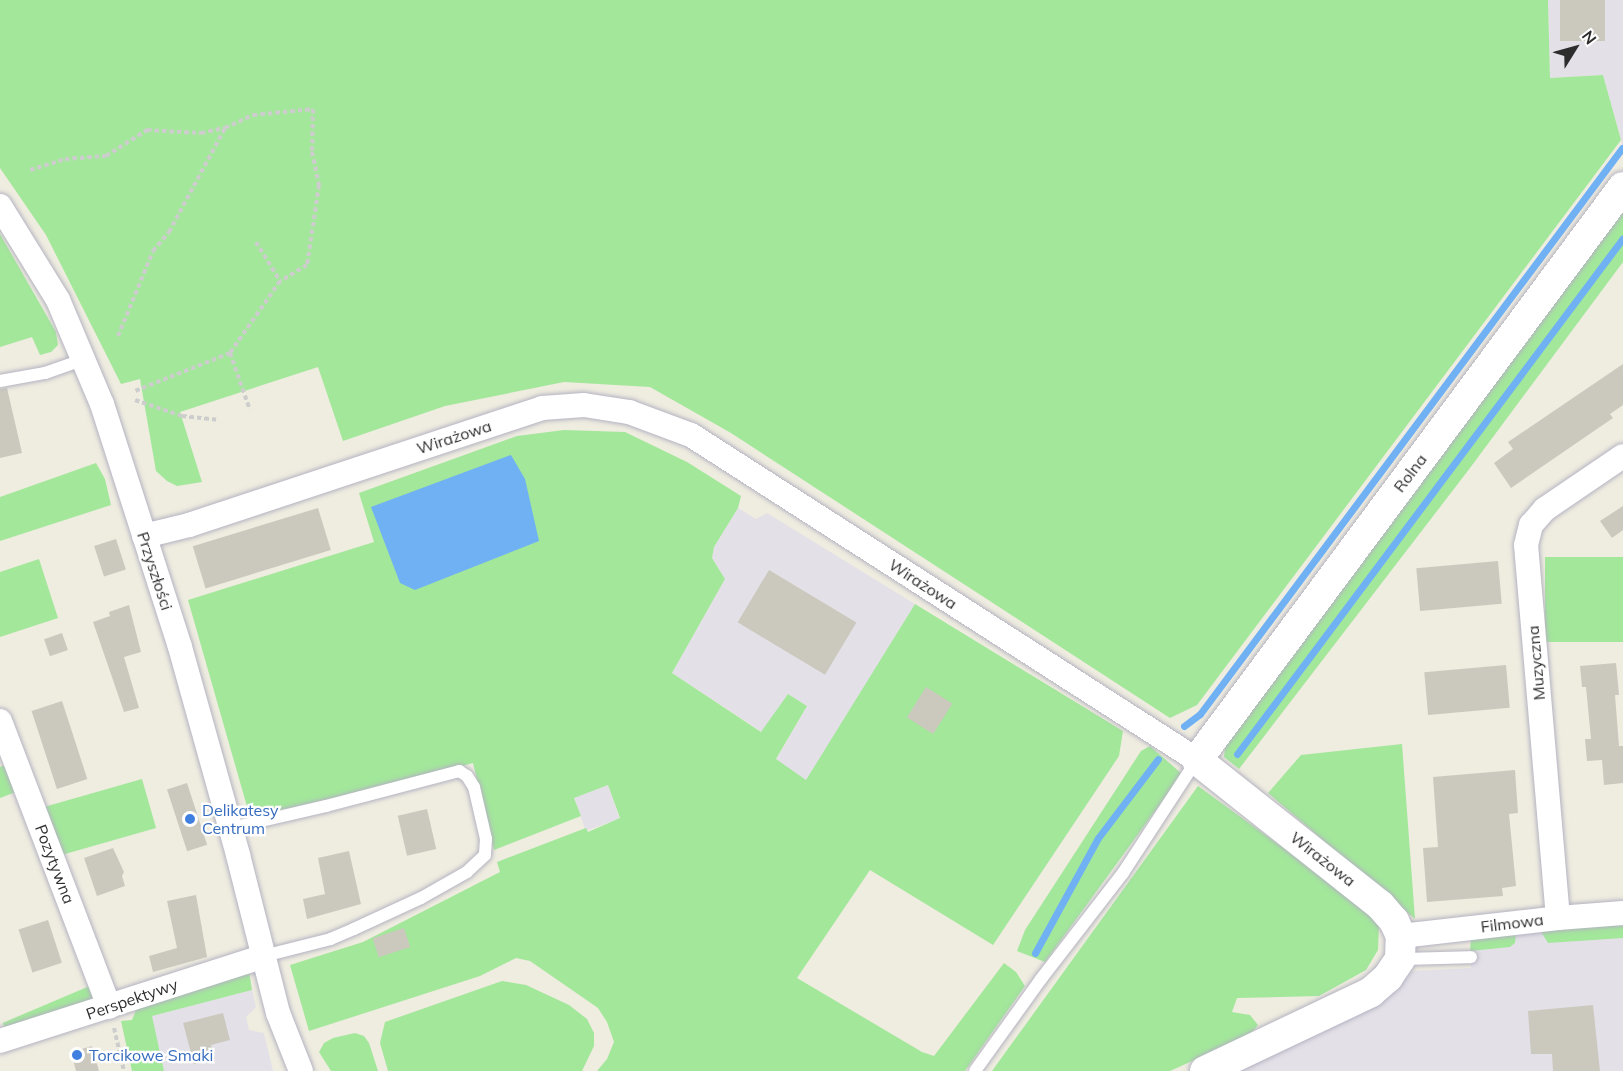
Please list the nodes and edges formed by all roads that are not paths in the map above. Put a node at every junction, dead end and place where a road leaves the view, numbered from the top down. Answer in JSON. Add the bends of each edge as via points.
{"nodes":[{"id":1,"x":1623,"y":187,"type":"edge"},
{"id":2,"x":0,"y":206,"type":"edge"},
{"id":3,"x":85,"y":359,"type":"junction"},
{"id":4,"x":0,"y":381,"type":"edge"},
{"id":5,"x":1623,"y":456,"type":"edge"},
{"id":6,"x":144,"y":536,"type":"junction"},
{"id":7,"x":0,"y":721,"type":"edge"},
{"id":8,"x":1197,"y":760,"type":"junction"},
{"id":9,"x":231,"y":828,"type":"junction"},
{"id":10,"x":1623,"y":914,"type":"edge"},
{"id":11,"x":1558,"y":918,"type":"junction"},
{"id":12,"x":1400,"y":948,"type":"junction"},
{"id":13,"x":264,"y":956,"type":"junction"},
{"id":14,"x":1471,"y":957,"type":"dead end"},
{"id":15,"x":109,"y":1007,"type":"junction"},
{"id":16,"x":0,"y":1041,"type":"edge"},
{"id":17,"x":302,"y":1071,"type":"edge"},
{"id":18,"x":975,"y":1071,"type":"edge"},
{"id":19,"x":1205,"y":1071,"type":"edge"}],
"edges":[{"from":1,"to":8,"type":"street","name":"Rolna"},
{"from":2,"to":3,"type":"street","name":"Przyszłości","via":[[43,273]]},
{"from":3,"to":4,"type":"lane","via":[[45,373]]},
{"from":3,"to":6,"type":"street","name":"Przyszłości"},
{"from":5,"to":11,"type":"street","name":"Muzyczna","via":[[1545,508],[1531,525],[1526,545]]},
{"from":6,"to":8,"type":"street","name":"Wirażowa","via":[[189,525],[542,408],[584,405],[629,412],[691,435]]},
{"from":6,"to":9,"type":"street","name":"Przyszłości"},
{"from":7,"to":15,"type":"street","name":"Pozytywna"},
{"from":8,"to":12,"type":"street","name":"Wirażowa","via":[[1380,905],[1394,921]]},
{"from":8,"to":18,"type":"lane","via":[[1123,873]]},
{"from":9,"to":13,"type":"street","name":"Przyszłości"},
{"from":9,"to":13,"type":"lane","via":[[459,771],[474,787],[486,839],[485,855],[467,872],[346,933]]},
{"from":10,"to":11,"type":"street","name":"Filmowa"},
{"from":11,"to":12,"type":"street","name":"Filmowa"},
{"from":12,"to":14,"type":"lane"},
{"from":12,"to":19,"type":"street","via":[[1388,978],[1371,993]]},
{"from":13,"to":15,"type":"street","name":"Perspektywy"},
{"from":13,"to":17,"type":"street","name":"Przyszłości","via":[[278,1013]]},
{"from":15,"to":16,"type":"street","name":"Perspektywy"}]}
